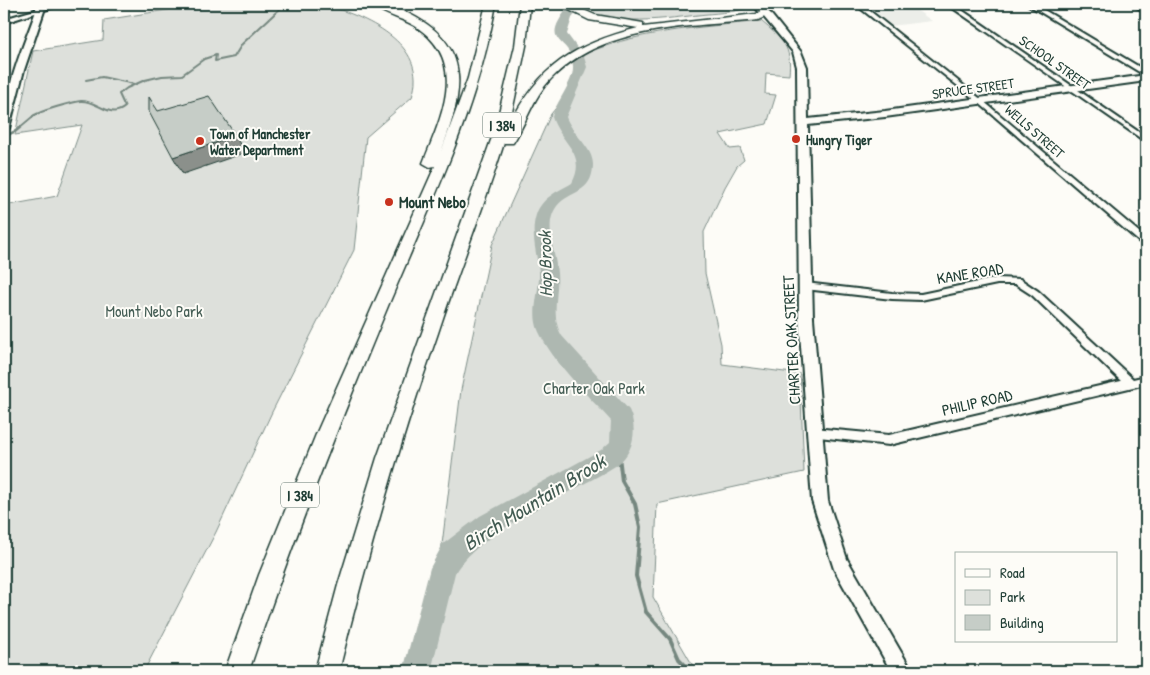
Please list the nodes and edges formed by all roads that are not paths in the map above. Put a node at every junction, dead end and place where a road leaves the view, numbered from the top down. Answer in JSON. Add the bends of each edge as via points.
{"nodes":[{"id":1,"x":60,"y":4,"type":"edge"},
{"id":2,"x":376,"y":4,"type":"edge"},
{"id":3,"x":491,"y":4,"type":"edge"},
{"id":4,"x":525,"y":4,"type":"edge"},
{"id":5,"x":858,"y":4,"type":"edge"},
{"id":6,"x":950,"y":4,"type":"edge"},
{"id":7,"x":1030,"y":4,"type":"edge"},
{"id":8,"x":1134,"y":4,"type":"edge"},
{"id":9,"x":564,"y":5,"type":"edge"},
{"id":10,"x":40,"y":7,"type":"edge"},
{"id":11,"x":761,"y":9,"type":"edge"},
{"id":12,"x":1146,"y":10,"type":"edge"},
{"id":13,"x":4,"y":21,"type":"edge"},
{"id":14,"x":1146,"y":76,"type":"edge"},
{"id":15,"x":1070,"y":88,"type":"junction"},
{"id":16,"x":980,"y":101,"type":"junction"},
{"id":17,"x":804,"y":122,"type":"junction"},
{"id":18,"x":4,"y":128,"type":"edge"},
{"id":19,"x":1146,"y":140,"type":"edge"},
{"id":20,"x":462,"y":242,"type":"junction"},
{"id":21,"x":1146,"y":243,"type":"edge"},
{"id":22,"x":402,"y":255,"type":"junction"},
{"id":23,"x":805,"y":286,"type":"junction"},
{"id":24,"x":1146,"y":380,"type":"edge"},
{"id":25,"x":1130,"y":383,"type":"junction"},
{"id":26,"x":814,"y":433,"type":"junction"},
{"id":27,"x":237,"y":671,"type":"edge"},
{"id":28,"x":327,"y":671,"type":"edge"},
{"id":29,"x":902,"y":671,"type":"edge"}],
"edges":[{"from":1,"to":10,"type":"street"},
{"from":2,"to":22,"type":"highway","via":[[431,32],[446,50],[455,75],[449,106],[407,221]]},
{"from":3,"to":22,"type":"highway","number":"I 384","via":[[463,110]]},
{"from":4,"to":20,"type":"highway","number":"I 384","via":[[519,55],[507,106]]},
{"from":5,"to":16,"type":"street","name":"WELLS STREET"},
{"from":6,"to":15,"type":"street","name":"SCHOOL STREET"},
{"from":7,"to":14,"type":"street"},
{"from":8,"to":12,"type":"street"},
{"from":9,"to":11,"type":"highway","via":[[609,22],[640,25],[758,13]]},
{"from":10,"to":13,"type":"street"},
{"from":10,"to":18,"type":"main road"},
{"from":11,"to":17,"type":"main road","name":"CHARTER OAK STREET","via":[[800,57]]},
{"from":11,"to":20,"type":"highway","via":[[758,17],[610,37],[566,58],[543,79],[524,104],[483,206]]},
{"from":14,"to":15,"type":"main road","name":"SPRUCE STREET"},
{"from":15,"to":16,"type":"main road","name":"SPRUCE STREET"},
{"from":15,"to":19,"type":"street","name":"SCHOOL STREET"},
{"from":16,"to":17,"type":"main road","name":"SPRUCE STREET"},
{"from":16,"to":21,"type":"street","name":"WELLS STREET"},
{"from":17,"to":23,"type":"main road","name":"CHARTER OAK STREET"},
{"from":20,"to":28,"type":"highway","number":"I 384","via":[[382,471]]},
{"from":22,"to":27,"type":"highway","number":"I 384","via":[[304,486]]},
{"from":23,"to":25,"type":"street","name":"KANE ROAD","via":[[921,297],[996,281],[1017,282],[1035,293]]},
{"from":23,"to":26,"type":"main road","name":"CHARTER OAK STREET"},
{"from":24,"to":25,"type":"street","name":"PHILIP ROAD"},
{"from":25,"to":26,"type":"street","name":"PHILIP ROAD","via":[[889,440]]},
{"from":26,"to":29,"type":"main road","name":"CHARTER OAK STREET","via":[[820,501],[837,555]]}]}
